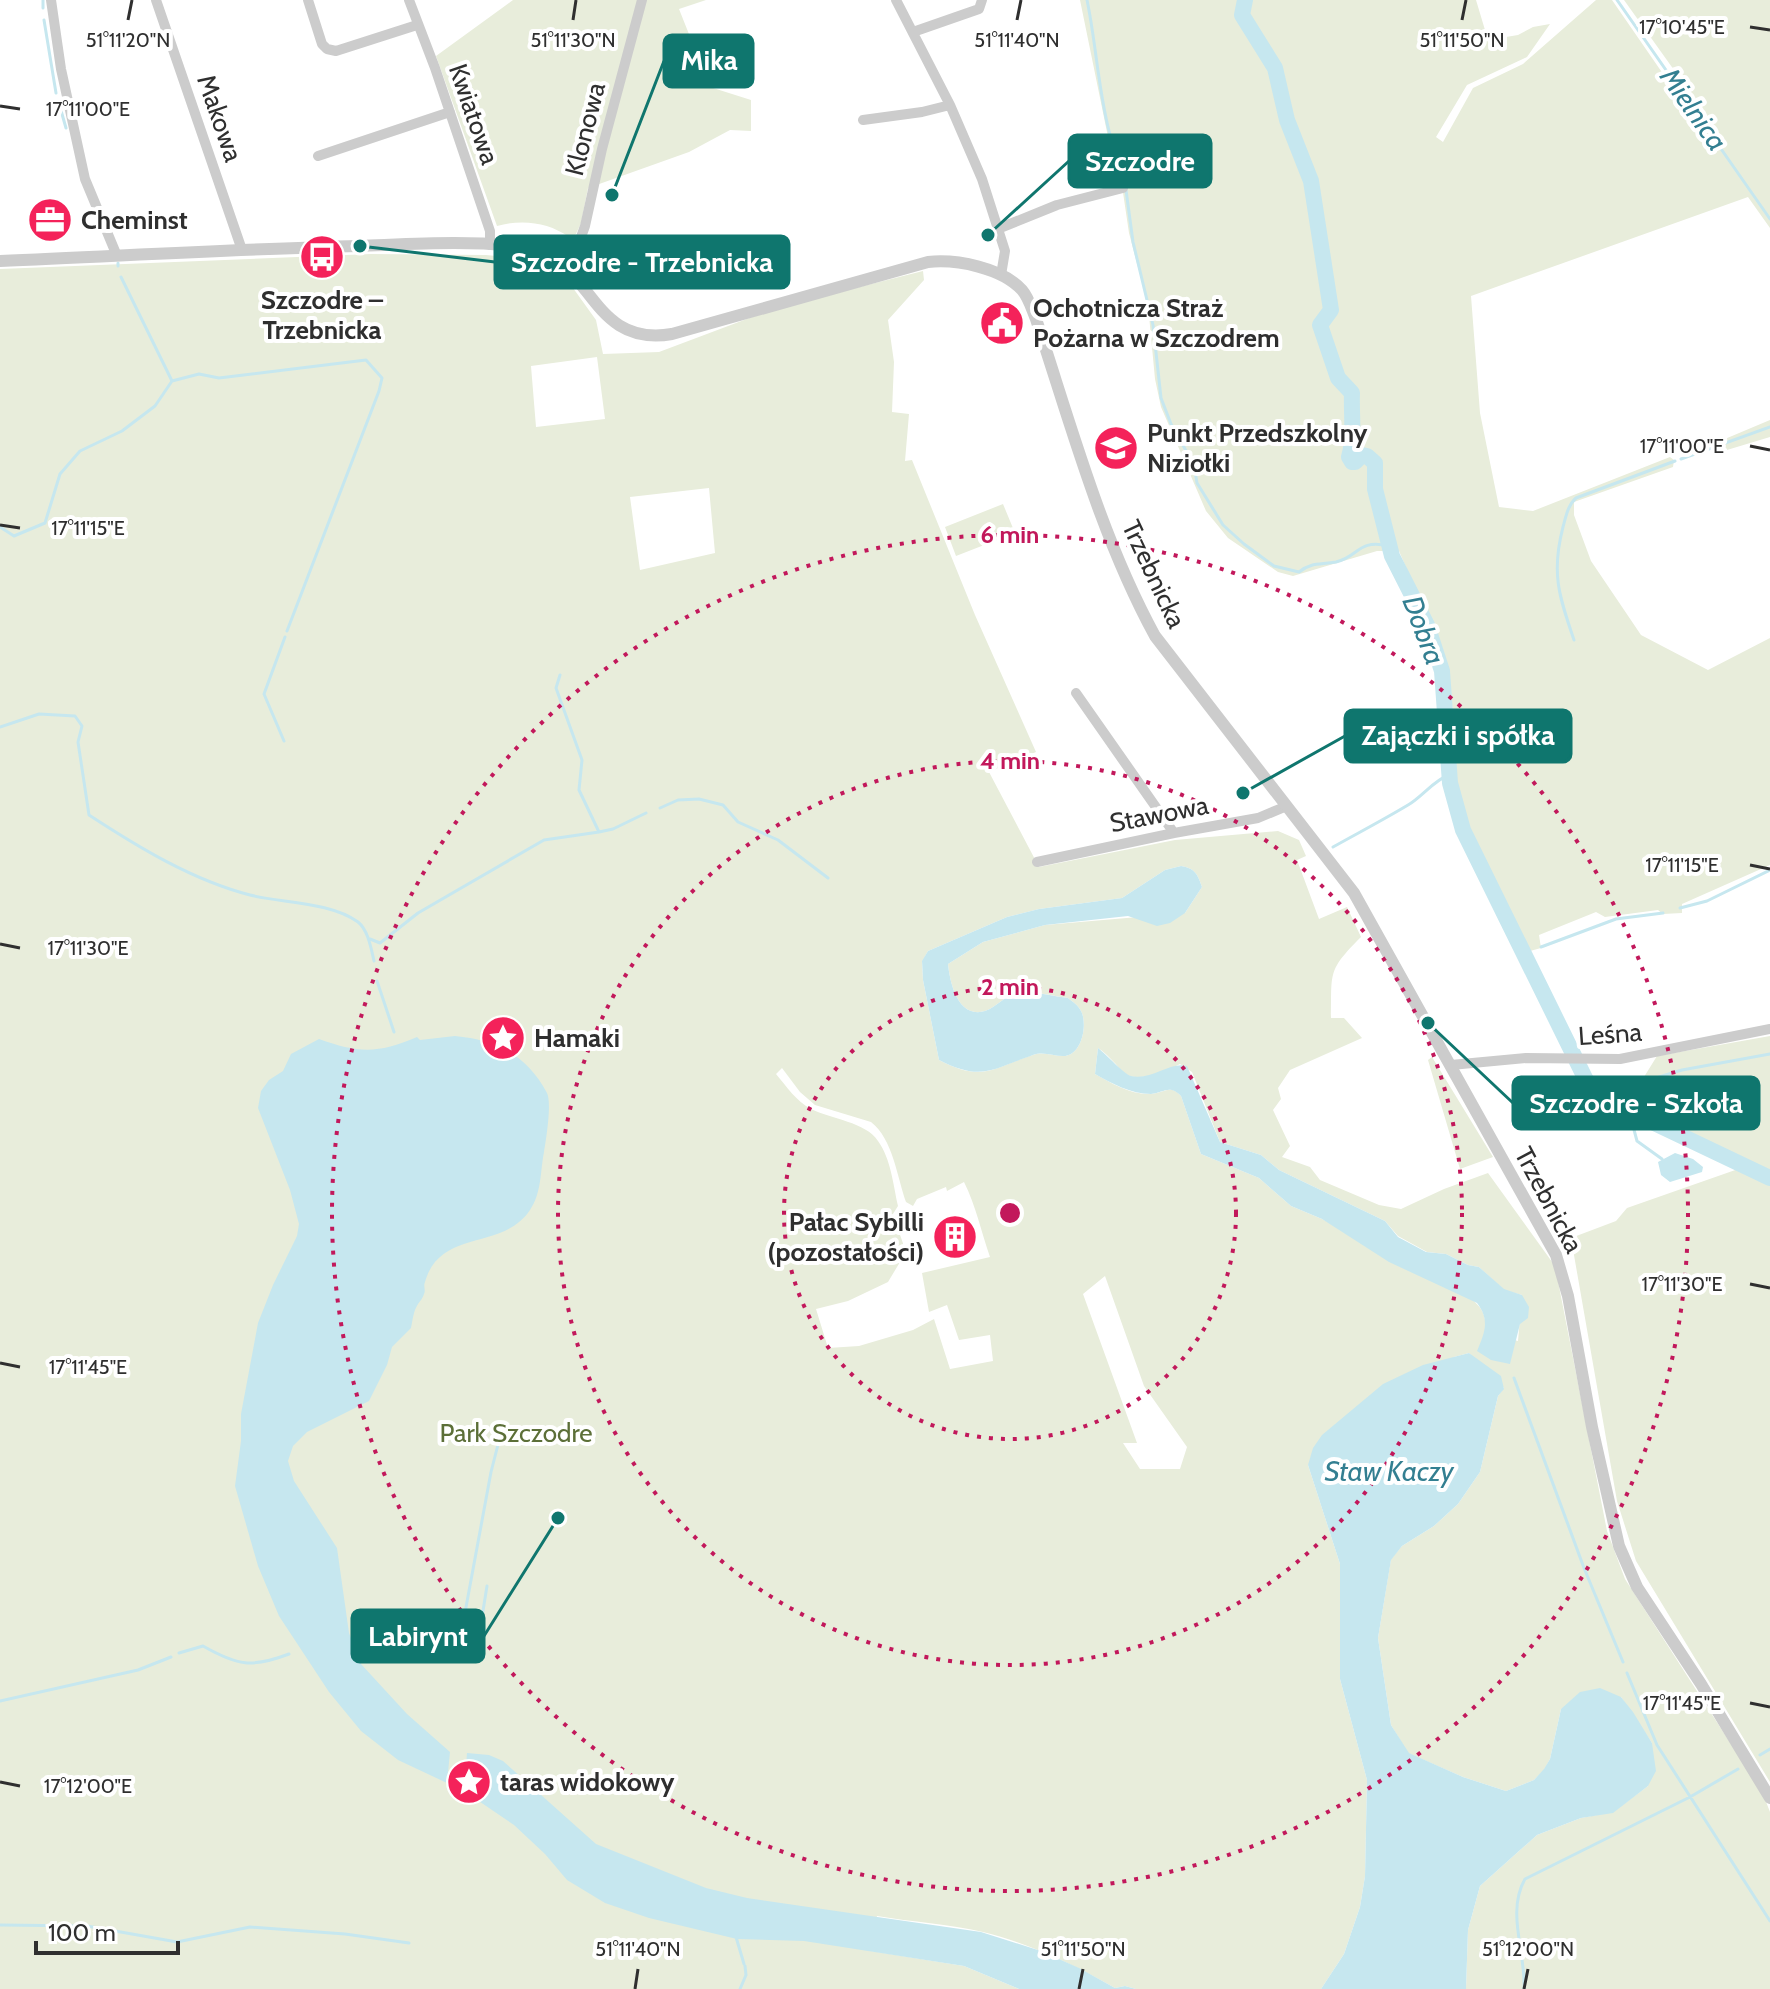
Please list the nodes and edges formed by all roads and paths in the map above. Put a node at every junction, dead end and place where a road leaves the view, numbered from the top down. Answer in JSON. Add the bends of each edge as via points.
{"nodes":[{"id":1,"x":51,"y":0,"type":"edge"},
{"id":2,"x":156,"y":0,"type":"edge"},
{"id":3,"x":308,"y":0,"type":"edge"},
{"id":4,"x":409,"y":0,"type":"edge"},
{"id":5,"x":642,"y":0,"type":"edge"},
{"id":6,"x":896,"y":0,"type":"edge"},
{"id":7,"x":982,"y":0,"type":"edge"},
{"id":8,"x":417,"y":25,"type":"junction"},
{"id":9,"x":913,"y":32,"type":"junction"},
{"id":10,"x":950,"y":105,"type":"junction"},
{"id":11,"x":450,"y":112,"type":"junction"},
{"id":12,"x":863,"y":120,"type":"dead end"},
{"id":13,"x":318,"y":156,"type":"dead end"},
{"id":14,"x":1123,"y":188,"type":"dead end"},
{"id":15,"x":1000,"y":228,"type":"junction"},
{"id":16,"x":490,"y":245,"type":"junction"},
{"id":17,"x":242,"y":250,"type":"junction"},
{"id":18,"x":117,"y":256,"type":"junction"},
{"id":19,"x":557,"y":260,"type":"junction"},
{"id":20,"x":0,"y":261,"type":"edge"},
{"id":21,"x":1001,"y":275,"type":"junction"},
{"id":22,"x":1076,"y":693,"type":"dead end"},
{"id":23,"x":1287,"y":806,"type":"junction"},
{"id":24,"x":1174,"y":833,"type":"junction"},
{"id":25,"x":1037,"y":862,"type":"dead end"},
{"id":26,"x":1770,"y":1029,"type":"edge"},
{"id":27,"x":1451,"y":1065,"type":"junction"},
{"id":28,"x":1770,"y":1798,"type":"edge"}],
"edges":[{"from":1,"to":18,"type":"street","via":[[85,179]]},
{"from":2,"to":17,"type":"street","name":"Makowa"},
{"from":3,"to":8,"type":"street","via":[[327,49],[336,51]]},
{"from":4,"to":8,"type":"street","name":"Kwiatowa"},
{"from":5,"to":19,"type":"street","name":"Klonowa","via":[[588,216],[581,237]]},
{"from":6,"to":9,"type":"street"},
{"from":7,"to":9,"type":"street","via":[[979,9]]},
{"from":8,"to":11,"type":"street","name":"Kwiatowa"},
{"from":9,"to":10,"type":"street"},
{"from":10,"to":12,"type":"street"},
{"from":10,"to":15,"type":"street"},
{"from":11,"to":13,"type":"street"},
{"from":11,"to":16,"type":"street","name":"Kwiatowa","via":[[490,231]]},
{"from":14,"to":15,"type":"street","via":[[1057,205]]},
{"from":15,"to":21,"type":"street","via":[[1005,251]]},
{"from":16,"to":17,"type":"street","name":"Trzebnicka"},
{"from":16,"to":19,"type":"street","name":"Trzebnicka","via":[[534,249]]},
{"from":17,"to":18,"type":"street","name":"Trzebnicka"},
{"from":18,"to":20,"type":"street","name":"Trzebnicka"},
{"from":19,"to":21,"type":"street","name":"Trzebnicka","via":[[619,327],[651,336],[914,264],[942,262]]},
{"from":21,"to":23,"type":"street","name":"Trzebnicka","via":[[1026,295],[1102,515],[1149,624]]},
{"from":22,"to":24,"type":"street"},
{"from":23,"to":24,"type":"street","name":"Stawowa","via":[[1258,818]]},
{"from":23,"to":27,"type":"street","name":"Trzebnicka","via":[[1354,893]]},
{"from":24,"to":25,"type":"street","name":"Stawowa"},
{"from":26,"to":27,"type":"street","name":"Leśna","via":[[1620,1059],[1526,1058]]},
{"from":27,"to":28,"type":"street","name":"Trzebnicka","via":[[1563,1274],[1619,1546],[1637,1587]]}]}
